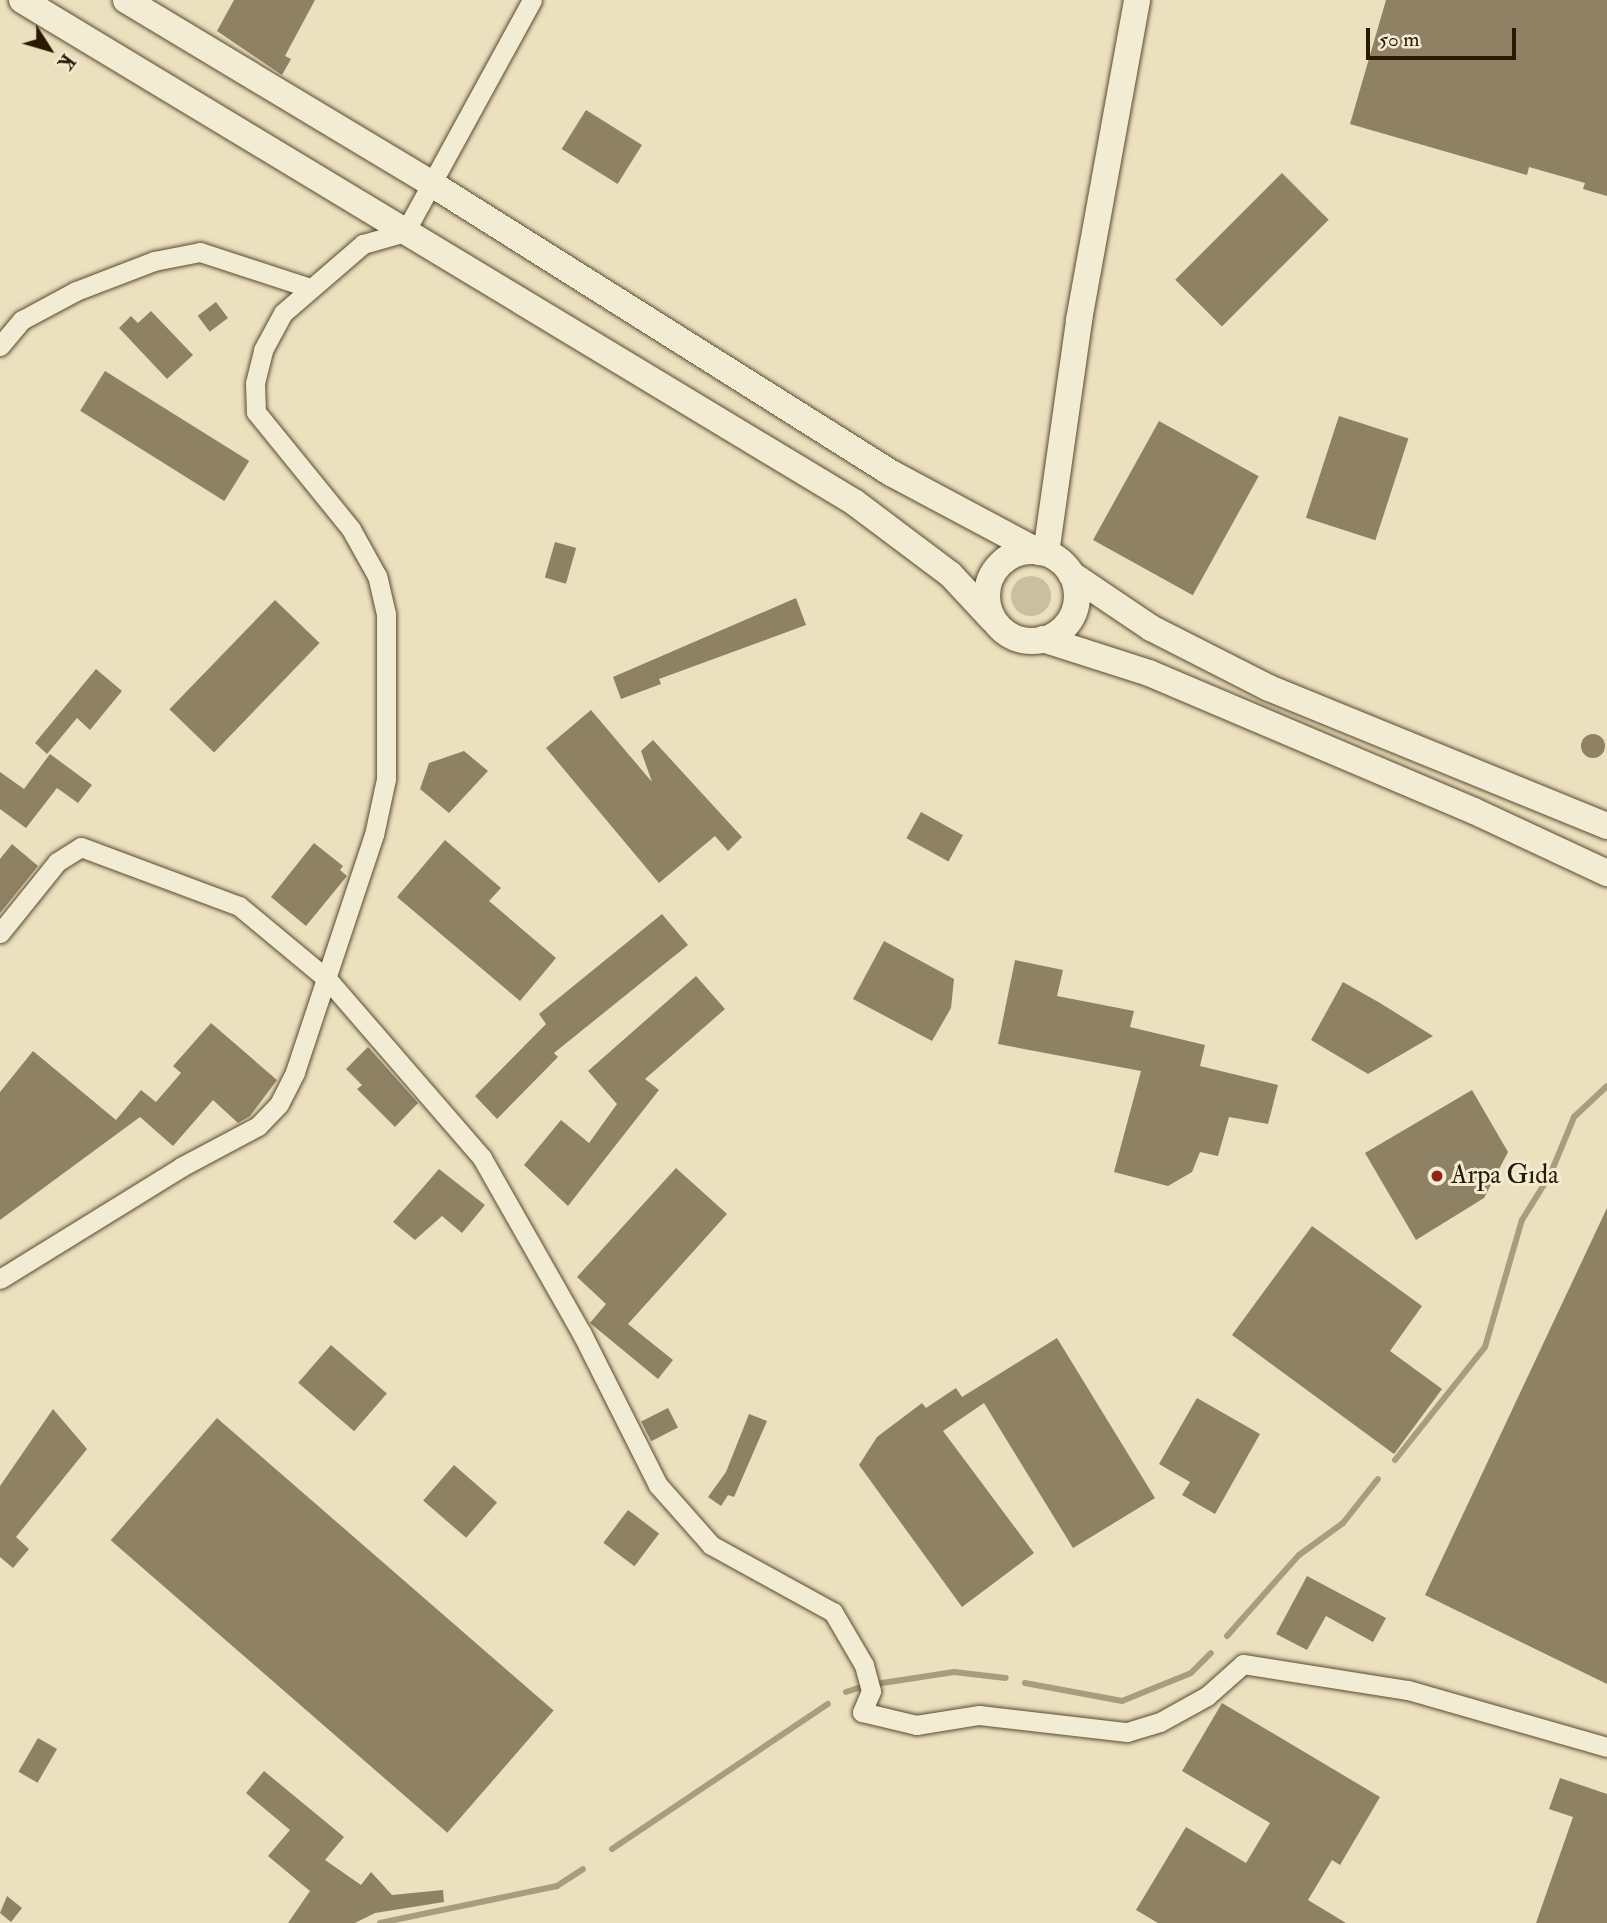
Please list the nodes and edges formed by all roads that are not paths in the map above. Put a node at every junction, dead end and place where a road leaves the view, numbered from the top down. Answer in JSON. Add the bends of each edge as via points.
{"nodes":[{"id":1,"x":22,"y":0,"type":"edge"},
{"id":2,"x":127,"y":0,"type":"edge"},
{"id":3,"x":532,"y":0,"type":"edge"},
{"id":4,"x":1137,"y":0,"type":"edge"},
{"id":5,"x":432,"y":184,"type":"junction"},
{"id":6,"x":405,"y":232,"type":"junction"},
{"id":7,"x":310,"y":288,"type":"junction"},
{"id":8,"x":0,"y":346,"type":"edge"},
{"id":9,"x":1042,"y":553,"type":"junction"},
{"id":10,"x":1071,"y":574,"type":"junction"},
{"id":11,"x":992,"y":619,"type":"junction"},
{"id":12,"x":1044,"y":639,"type":"junction"},
{"id":13,"x":1607,"y":826,"type":"edge"},
{"id":14,"x":1607,"y":873,"type":"edge"},
{"id":15,"x":0,"y":933,"type":"edge"},
{"id":16,"x":328,"y":980,"type":"junction"},
{"id":17,"x":0,"y":1279,"type":"edge"},
{"id":18,"x":1607,"y":1747,"type":"edge"}],
"edges":[{"from":1,"to":6,"type":"street"},
{"from":2,"to":5,"type":"street"},
{"from":3,"to":5,"type":"street"},
{"from":4,"to":9,"type":"street"},
{"from":5,"to":6,"type":"street"},
{"from":5,"to":9,"type":"street","via":[[891,473]]},
{"from":6,"to":7,"type":"street","via":[[363,244]]},
{"from":6,"to":11,"type":"street","via":[[854,502],[950,574]]},
{"from":7,"to":8,"type":"street","via":[[200,252],[154,261],[76,291],[22,320]]},
{"from":7,"to":16,"type":"street","via":[[283,313],[263,350],[255,383],[256,412],[351,528],[377,576],[386,614],[386,779],[374,835]]},
{"from":9,"to":10,"type":"street"},
{"from":9,"to":11,"type":"street","via":[[1011,556],[991,577],[987,598]]},
{"from":10,"to":12,"type":"street","via":[[1076,587],[1073,613],[1066,625]]},
{"from":10,"to":13,"type":"street","via":[[1171,639],[1269,688]]},
{"from":11,"to":12,"type":"street","via":[[1005,633],[1023,640]]},
{"from":12,"to":14,"type":"street","via":[[1149,673],[1474,811]]},
{"from":15,"to":16,"type":"street","via":[[57,862],[81,847],[240,906]]},
{"from":16,"to":17,"type":"street","via":[[295,1072],[279,1104],[258,1126],[181,1167]]},
{"from":16,"to":18,"type":"street","via":[[482,1158],[582,1334],[658,1485],[711,1545],[833,1612],[864,1665],[871,1691],[862,1712],[916,1725],[979,1714],[1127,1732],[1160,1722],[1208,1696],[1243,1664],[1408,1690]]}]}
